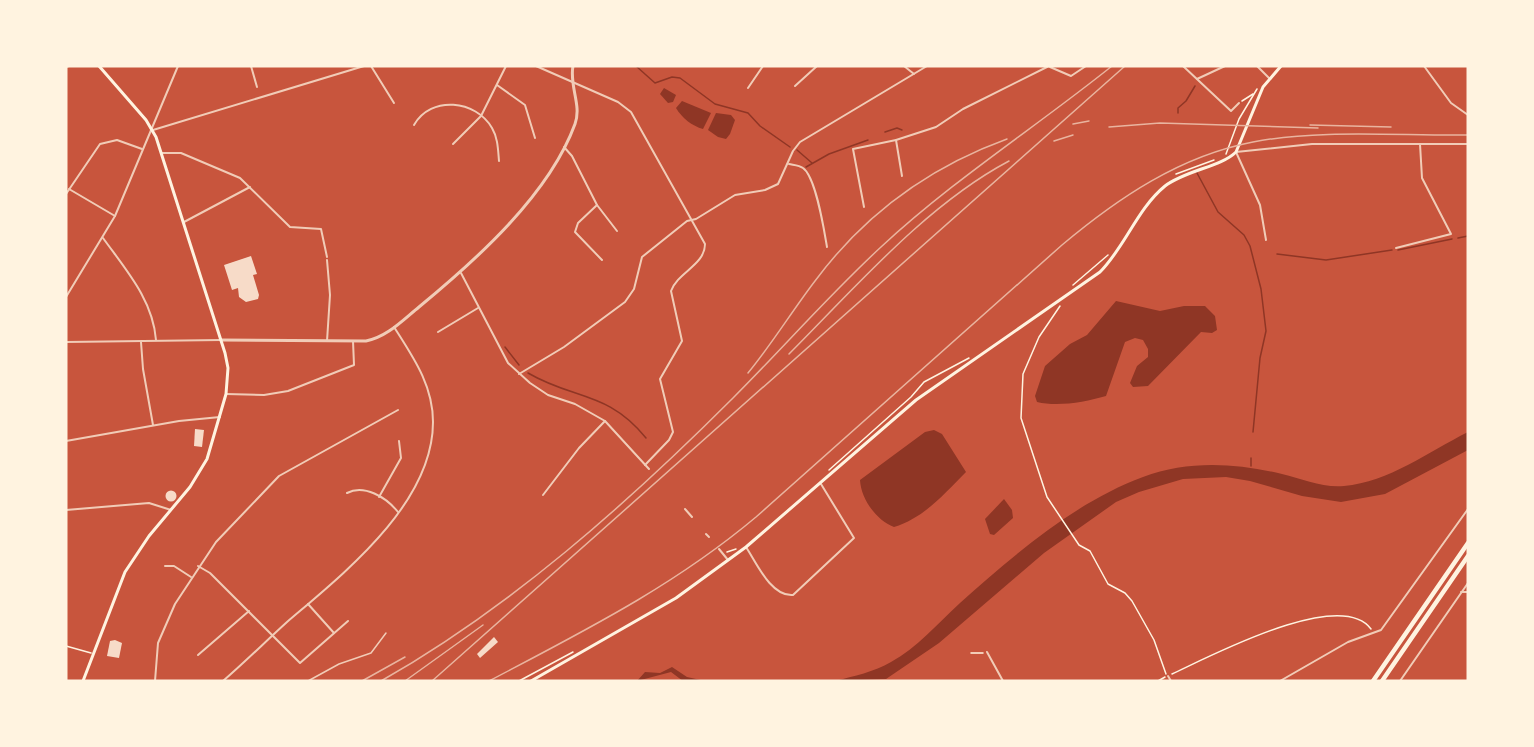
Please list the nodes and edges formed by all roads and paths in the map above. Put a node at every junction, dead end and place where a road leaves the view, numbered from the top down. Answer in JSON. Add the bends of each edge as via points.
{"nodes":[{"id":1,"x":99,"y":66,"type":"edge"},
{"id":2,"x":178,"y":66,"type":"edge"},
{"id":3,"x":251,"y":66,"type":"edge"},
{"id":4,"x":364,"y":66,"type":"edge"},
{"id":5,"x":371,"y":66,"type":"edge"},
{"id":6,"x":506,"y":66,"type":"edge"},
{"id":7,"x":536,"y":66,"type":"edge"},
{"id":8,"x":573,"y":66,"type":"edge"},
{"id":9,"x":762,"y":66,"type":"edge"},
{"id":10,"x":817,"y":66,"type":"edge"},
{"id":11,"x":904,"y":66,"type":"edge"},
{"id":12,"x":927,"y":66,"type":"edge"},
{"id":13,"x":1049,"y":66,"type":"edge"},
{"id":14,"x":1086,"y":66,"type":"edge"},
{"id":15,"x":1183,"y":66,"type":"edge"},
{"id":16,"x":1225,"y":66,"type":"edge"},
{"id":17,"x":1257,"y":66,"type":"edge"},
{"id":18,"x":1281,"y":66,"type":"edge"},
{"id":19,"x":1424,"y":66,"type":"edge"},
{"id":20,"x":914,"y":74,"type":"junction"},
{"id":21,"x":1269,"y":78,"type":"junction"},
{"id":22,"x":1197,"y":79,"type":"junction"},
{"id":23,"x":573,"y":83,"type":"junction"},
{"id":24,"x":497,"y":85,"type":"junction"},
{"id":25,"x":795,"y":86,"type":"dead end"},
{"id":26,"x":257,"y":87,"type":"dead end"},
{"id":27,"x":748,"y":87,"type":"dead end"},
{"id":28,"x":1258,"y":88,"type":"dead end"},
{"id":29,"x":1254,"y":94,"type":"junction"},
{"id":30,"x":394,"y":103,"type":"dead end"},
{"id":31,"x":1239,"y":103,"type":"joint"},
{"id":32,"x":1468,"y":115,"type":"edge"},
{"id":33,"x":481,"y":116,"type":"junction"},
{"id":34,"x":414,"y":125,"type":"dead end"},
{"id":35,"x":153,"y":130,"type":"junction"},
{"id":36,"x":535,"y":138,"type":"dead end"},
{"id":37,"x":896,"y":140,"type":"junction"},
{"id":38,"x":453,"y":144,"type":"dead end"},
{"id":39,"x":1420,"y":144,"type":"junction"},
{"id":40,"x":1468,"y":144,"type":"edge"},
{"id":41,"x":564,"y":147,"type":"junction"},
{"id":42,"x":142,"y":149,"type":"junction"},
{"id":43,"x":1236,"y":152,"type":"junction"},
{"id":44,"x":162,"y":153,"type":"junction"},
{"id":45,"x":499,"y":161,"type":"dead end"},
{"id":46,"x":789,"y":164,"type":"junction"},
{"id":47,"x":902,"y":176,"type":"dead end"},
{"id":48,"x":1174,"y":176,"type":"dead end"},
{"id":49,"x":250,"y":187,"type":"junction"},
{"id":50,"x":69,"y":189,"type":"junction"},
{"id":51,"x":66,"y":193,"type":"edge"},
{"id":52,"x":597,"y":205,"type":"junction"},
{"id":53,"x":864,"y":207,"type":"dead end"},
{"id":54,"x":115,"y":216,"type":"junction"},
{"id":55,"x":691,"y":219,"type":"junction"},
{"id":56,"x":184,"y":222,"type":"junction"},
{"id":57,"x":617,"y":231,"type":"dead end"},
{"id":58,"x":103,"y":237,"type":"junction"},
{"id":59,"x":1266,"y":240,"type":"dead end"},
{"id":60,"x":827,"y":247,"type":"dead end"},
{"id":61,"x":1396,"y":248,"type":"dead end"},
{"id":62,"x":1111,"y":252,"type":"dead end"},
{"id":63,"x":602,"y":260,"type":"dead end"},
{"id":64,"x":460,"y":273,"type":"junction"},
{"id":65,"x":1071,"y":287,"type":"dead end"},
{"id":66,"x":66,"y":297,"type":"edge"},
{"id":67,"x":1058,"y":302,"type":"junction"},
{"id":68,"x":478,"y":308,"type":"junction"},
{"id":69,"x":394,"y":327,"type":"junction"},
{"id":70,"x":438,"y":332,"type":"dead end"},
{"id":71,"x":156,"y":340,"type":"junction"},
{"id":72,"x":221,"y":340,"type":"junction"},
{"id":73,"x":141,"y":341,"type":"junction"},
{"id":74,"x":327,"y":341,"type":"junction"},
{"id":75,"x":353,"y":341,"type":"junction"},
{"id":76,"x":66,"y":342,"type":"edge"},
{"id":77,"x":519,"y":374,"type":"junction"},
{"id":78,"x":226,"y":394,"type":"junction"},
{"id":79,"x":398,"y":410,"type":"dead end"},
{"id":80,"x":220,"y":417,"type":"junction"},
{"id":81,"x":605,"y":421,"type":"junction"},
{"id":82,"x":153,"y":425,"type":"junction"},
{"id":83,"x":66,"y":441,"type":"edge"},
{"id":84,"x":399,"y":441,"type":"dead end"},
{"id":85,"x":645,"y":465,"type":"junction"},
{"id":86,"x":649,"y":469,"type":"dead end"},
{"id":87,"x":820,"y":483,"type":"junction"},
{"id":88,"x":346,"y":493,"type":"dead end"},
{"id":89,"x":543,"y":495,"type":"dead end"},
{"id":90,"x":379,"y":497,"type":"junction"},
{"id":91,"x":685,"y":509,"type":"dead end"},
{"id":92,"x":1468,"y":509,"type":"edge"},
{"id":93,"x":66,"y":510,"type":"edge"},
{"id":94,"x":171,"y":510,"type":"junction"},
{"id":95,"x":398,"y":512,"type":"junction"},
{"id":96,"x":692,"y":517,"type":"dead end"},
{"id":97,"x":1468,"y":543,"type":"edge"},
{"id":98,"x":746,"y":547,"type":"junction"},
{"id":99,"x":719,"y":549,"type":"dead end"},
{"id":100,"x":1468,"y":556,"type":"edge"},
{"id":101,"x":728,"y":560,"type":"junction"},
{"id":102,"x":165,"y":566,"type":"dead end"},
{"id":103,"x":198,"y":566,"type":"junction"},
{"id":104,"x":191,"y":577,"type":"junction"},
{"id":105,"x":1468,"y":583,"type":"edge"},
{"id":106,"x":1461,"y":592,"type":"junction"},
{"id":107,"x":1468,"y":592,"type":"edge"},
{"id":108,"x":308,"y":604,"type":"junction"},
{"id":109,"x":249,"y":611,"type":"junction"},
{"id":110,"x":348,"y":621,"type":"dead end"},
{"id":111,"x":334,"y":633,"type":"junction"},
{"id":112,"x":386,"y":633,"type":"dead end"},
{"id":113,"x":1373,"y":633,"type":"junction"},
{"id":114,"x":273,"y":635,"type":"junction"},
{"id":115,"x":66,"y":646,"type":"edge"},
{"id":116,"x":971,"y":652,"type":"dead end"},
{"id":117,"x":987,"y":652,"type":"joint"},
{"id":118,"x":94,"y":654,"type":"junction"},
{"id":119,"x":198,"y":655,"type":"dead end"},
{"id":120,"x":1167,"y":676,"type":"junction"},
{"id":121,"x":83,"y":681,"type":"edge"},
{"id":122,"x":155,"y":681,"type":"edge"},
{"id":123,"x":223,"y":681,"type":"edge"},
{"id":124,"x":308,"y":681,"type":"edge"},
{"id":125,"x":531,"y":681,"type":"edge"},
{"id":126,"x":1003,"y":681,"type":"edge"},
{"id":127,"x":1158,"y":681,"type":"edge"},
{"id":128,"x":1171,"y":681,"type":"edge"},
{"id":129,"x":1280,"y":681,"type":"edge"},
{"id":130,"x":1373,"y":681,"type":"edge"},
{"id":131,"x":1382,"y":681,"type":"edge"},
{"id":132,"x":1400,"y":681,"type":"edge"}],
"edges":[{"from":1,"to":35,"type":"main road"},
{"from":2,"to":35,"type":"street"},
{"from":3,"to":26,"type":"street"},
{"from":4,"to":35,"type":"street"},
{"from":5,"to":30,"type":"street"},
{"from":6,"to":24,"type":"street"},
{"from":7,"to":23,"type":"street"},
{"from":8,"to":23,"type":"street"},
{"from":9,"to":27,"type":"street"},
{"from":10,"to":25,"type":"street"},
{"from":11,"to":20,"type":"street"},
{"from":12,"to":20,"type":"street"},
{"from":13,"to":14,"type":"street","via":[[1071,76]]},
{"from":13,"to":37,"type":"street","via":[[963,109],[936,127]]},
{"from":15,"to":22,"type":"street"},
{"from":16,"to":22,"type":"street"},
{"from":17,"to":21,"type":"street"},
{"from":18,"to":21,"type":"main road"},
{"from":19,"to":32,"type":"street","via":[[1451,103]]},
{"from":20,"to":46,"type":"street","via":[[800,142]]},
{"from":21,"to":43,"type":"main road"},
{"from":22,"to":31,"type":"street","via":[[1231,111]]},
{"from":23,"to":41,"type":"street","via":[[577,114]]},
{"from":23,"to":55,"type":"street","via":[[618,102],[631,112]]},
{"from":24,"to":33,"type":"street"},
{"from":24,"to":36,"type":"street","via":[[525,105]]},
{"from":28,"to":29,"type":"path"},
{"from":29,"to":31,"type":"path"},
{"from":29,"to":48,"type":"path","via":[[1225,155]]},
{"from":33,"to":34,"type":"street","via":[[462,105],[448,103],[428,110]]},
{"from":33,"to":38,"type":"street"},
{"from":33,"to":45,"type":"street","via":[[495,135]]},
{"from":35,"to":42,"type":"street"},
{"from":35,"to":44,"type":"main road"},
{"from":37,"to":47,"type":"street"},
{"from":37,"to":53,"type":"street","via":[[853,149]]},
{"from":39,"to":40,"type":"street"},
{"from":39,"to":43,"type":"street","via":[[1312,144]]},
{"from":39,"to":61,"type":"street","via":[[1422,178],[1450,234]]},
{"from":41,"to":52,"type":"street"},
{"from":41,"to":64,"type":"street","via":[[539,188]]},
{"from":42,"to":50,"type":"street","via":[[117,140],[100,144]]},
{"from":42,"to":54,"type":"street"},
{"from":43,"to":59,"type":"street","via":[[1260,204]]},
{"from":43,"to":67,"type":"main road","via":[[1164,187],[1112,260]]},
{"from":44,"to":49,"type":"street","via":[[181,153],[197,159],[240,178]]},
{"from":44,"to":56,"type":"main road"},
{"from":46,"to":55,"type":"street","via":[[773,187],[735,195]]},
{"from":46,"to":60,"type":"street","via":[[807,172]]},
{"from":49,"to":56,"type":"street"},
{"from":49,"to":74,"type":"street","via":[[290,227],[321,229],[330,295]]},
{"from":50,"to":51,"type":"street"},
{"from":50,"to":54,"type":"street"},
{"from":52,"to":57,"type":"street"},
{"from":52,"to":63,"type":"street","via":[[574,232]]},
{"from":54,"to":58,"type":"street"},
{"from":55,"to":77,"type":"street","via":[[642,256],[634,289],[625,303]]},
{"from":55,"to":85,"type":"street","via":[[705,250],[673,284],[671,291],[682,341],[660,379],[673,432]]},
{"from":56,"to":72,"type":"main road"},
{"from":58,"to":66,"type":"street"},
{"from":58,"to":71,"type":"street","via":[[146,298],[155,322]]},
{"from":62,"to":65,"type":"path"},
{"from":64,"to":68,"type":"street"},
{"from":64,"to":69,"type":"street"},
{"from":67,"to":87,"type":"main road","via":[[916,400]]},
{"from":67,"to":120,"type":"path","via":[[1060,306],[1039,337],[1023,374],[1021,418],[1040,479],[1057,514],[1079,545],[1090,551],[1108,584],[1132,601],[1154,640]]},
{"from":68,"to":70,"type":"street"},
{"from":68,"to":77,"type":"street","via":[[499,348]]},
{"from":69,"to":75,"type":"street","via":[[373,340]]},
{"from":69,"to":95,"type":"street","via":[[419,366],[433,421],[426,463]]},
{"from":71,"to":72,"type":"street"},
{"from":71,"to":73,"type":"street"},
{"from":72,"to":74,"type":"street"},
{"from":72,"to":78,"type":"main road","via":[[228,368]]},
{"from":73,"to":76,"type":"street"},
{"from":73,"to":82,"type":"street"},
{"from":74,"to":75,"type":"street"},
{"from":75,"to":78,"type":"street","via":[[354,365],[288,391]]},
{"from":77,"to":81,"type":"street","via":[[548,395],[575,404]]},
{"from":78,"to":80,"type":"main road"},
{"from":79,"to":103,"type":"street","via":[[279,476]]},
{"from":80,"to":82,"type":"street"},
{"from":80,"to":94,"type":"main road","via":[[203,468]]},
{"from":81,"to":85,"type":"street"},
{"from":81,"to":89,"type":"street"},
{"from":82,"to":83,"type":"street"},
{"from":84,"to":90,"type":"street","via":[[400,458]]},
{"from":85,"to":86,"type":"street"},
{"from":87,"to":98,"type":"main road"},
{"from":87,"to":98,"type":"street","via":[[854,538],[804,587],[793,595],[784,593],[765,576]]},
{"from":88,"to":90,"type":"street","via":[[356,488]]},
{"from":90,"to":95,"type":"street"},
{"from":91,"to":96,"type":"street"},
{"from":92,"to":113,"type":"street","via":[[1381,630]]},
{"from":93,"to":94,"type":"street","via":[[141,503]]},
{"from":94,"to":118,"type":"main road","via":[[125,572]]},
{"from":95,"to":108,"type":"street","via":[[374,542]]},
{"from":97,"to":130,"type":"highway"},
{"from":98,"to":101,"type":"main road"},
{"from":99,"to":101,"type":"street"},
{"from":100,"to":131,"type":"highway"},
{"from":101,"to":125,"type":"main road","via":[[676,598]]},
{"from":102,"to":104,"type":"street","via":[[174,566]]},
{"from":103,"to":104,"type":"street"},
{"from":103,"to":109,"type":"street"},
{"from":104,"to":122,"type":"street","via":[[158,643]]},
{"from":105,"to":106,"type":"street"},
{"from":106,"to":107,"type":"street"},
{"from":106,"to":132,"type":"street"},
{"from":108,"to":111,"type":"street"},
{"from":108,"to":114,"type":"street"},
{"from":109,"to":114,"type":"street"},
{"from":109,"to":119,"type":"street"},
{"from":110,"to":111,"type":"street"},
{"from":111,"to":114,"type":"street","via":[[300,663]]},
{"from":112,"to":124,"type":"lane","via":[[371,653]]},
{"from":113,"to":120,"type":"path","via":[[1369,626],[1348,617],[1324,616],[1255,635]]},
{"from":113,"to":129,"type":"street","via":[[1348,642]]},
{"from":114,"to":123,"type":"street"},
{"from":115,"to":118,"type":"path"},
{"from":116,"to":117,"type":"path"},
{"from":117,"to":126,"type":"street"},
{"from":118,"to":121,"type":"main road"},
{"from":120,"to":127,"type":"path"},
{"from":120,"to":128,"type":"street"}]}
